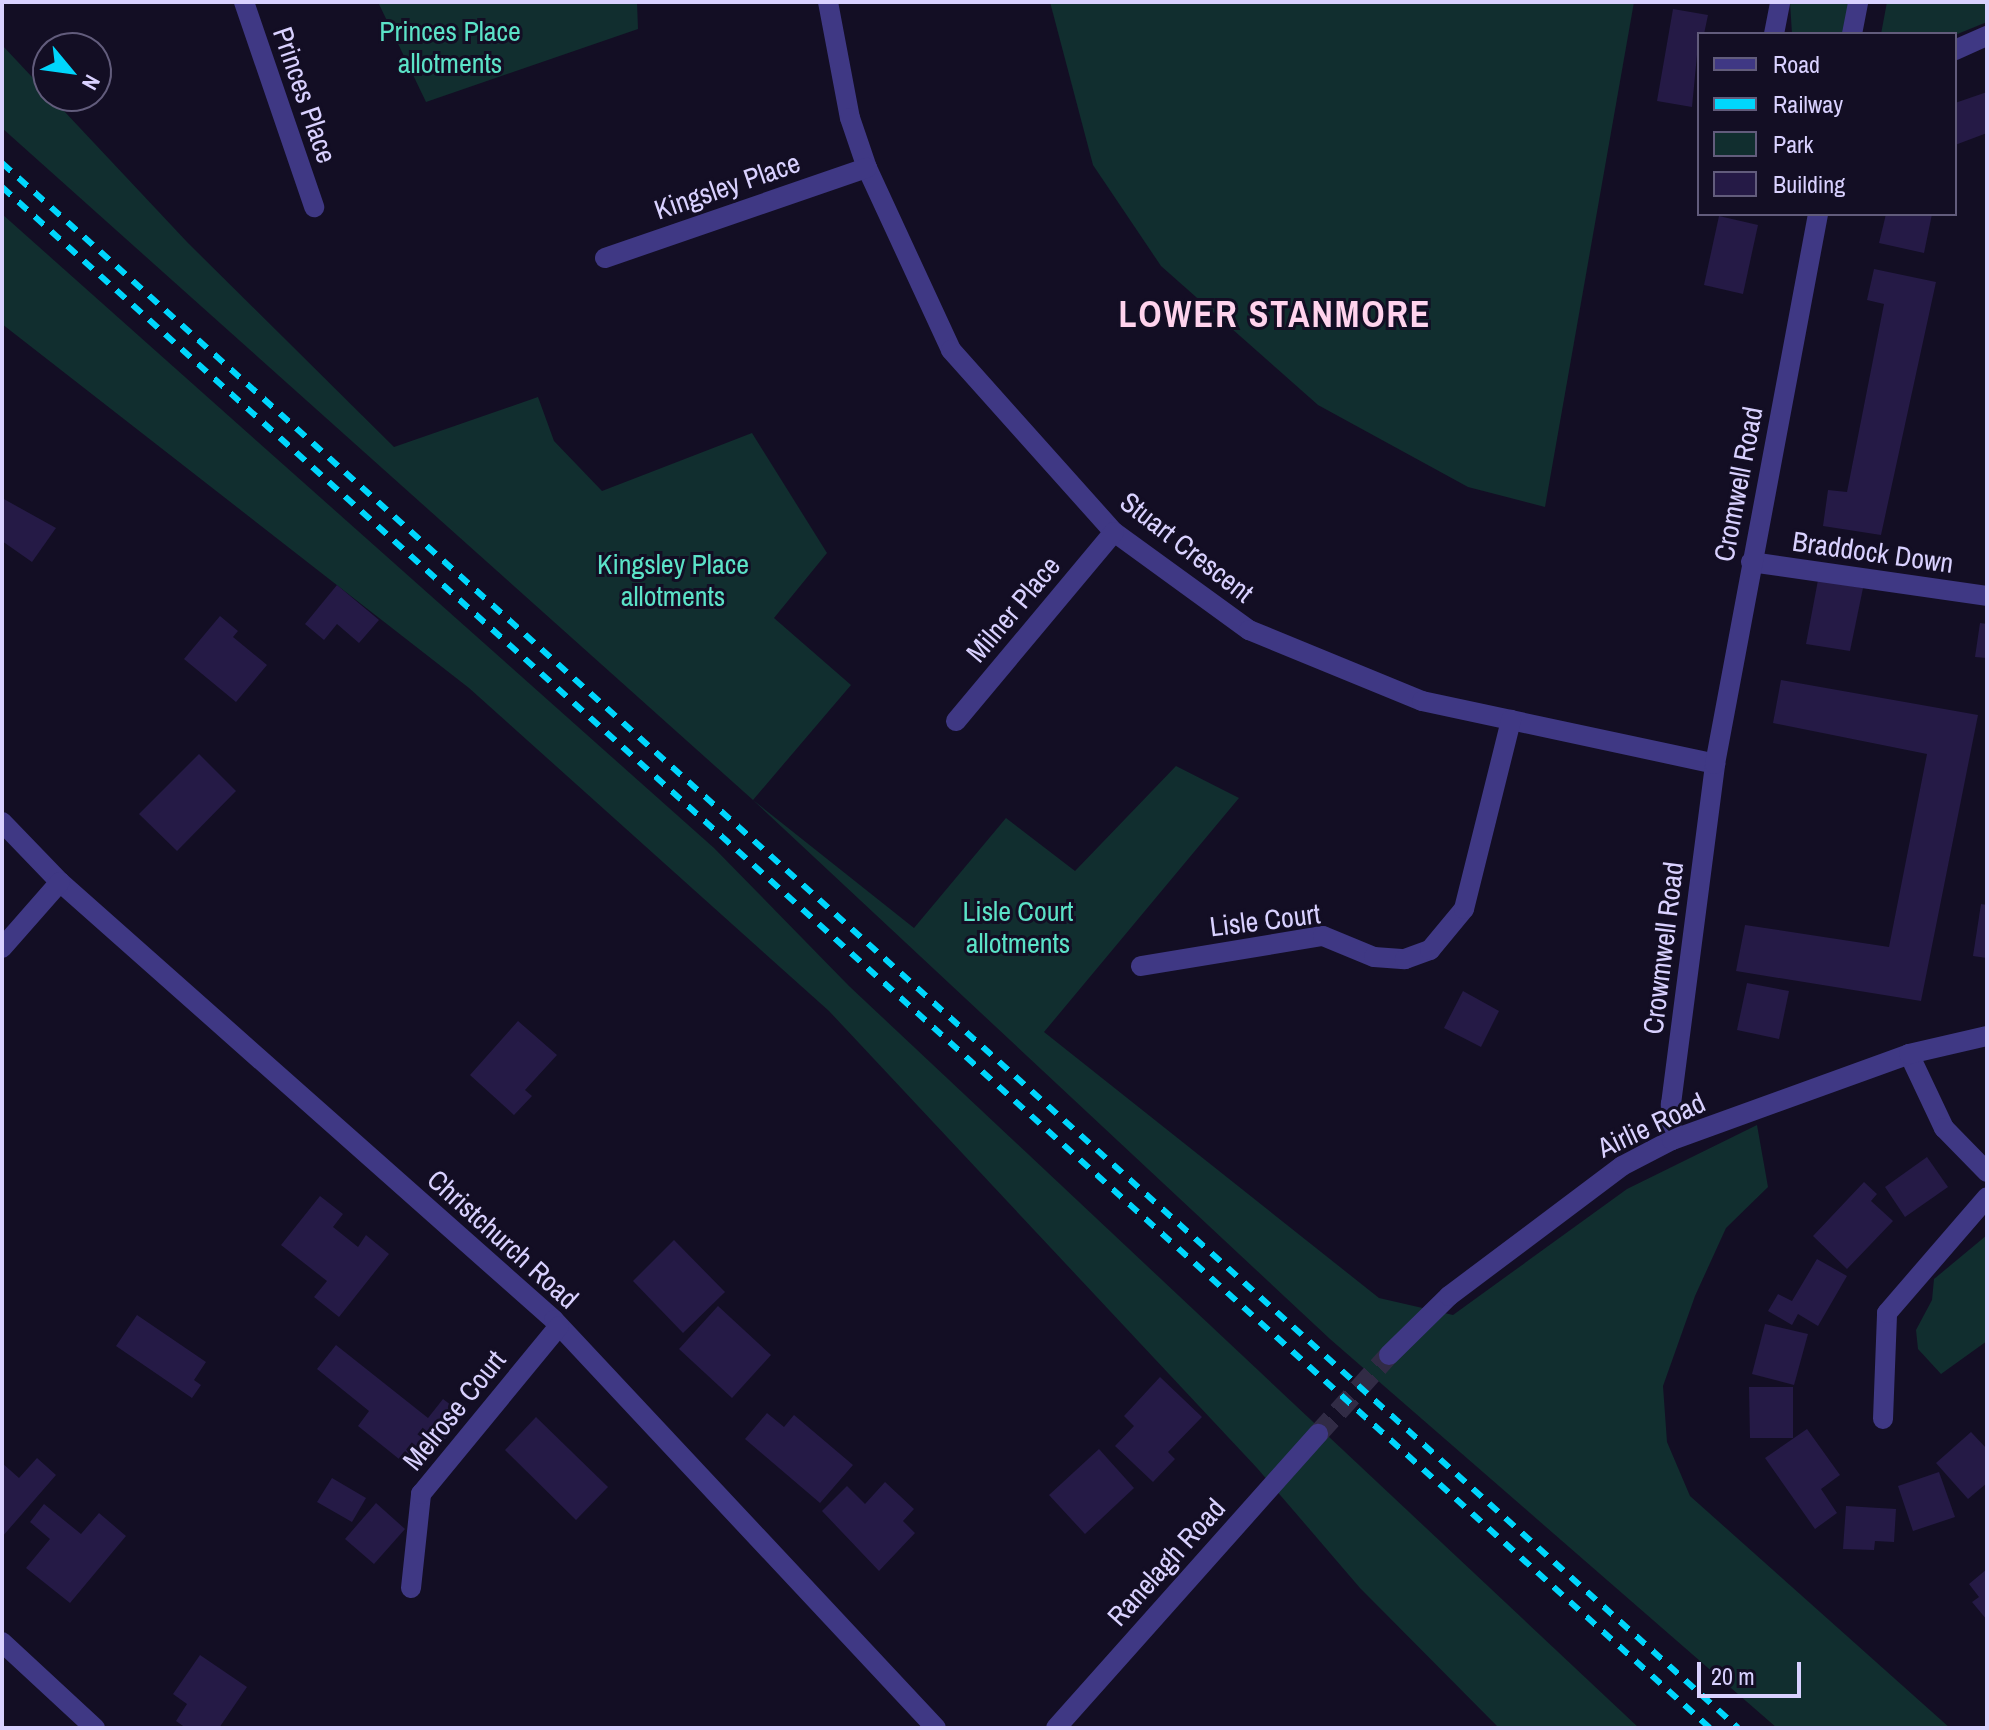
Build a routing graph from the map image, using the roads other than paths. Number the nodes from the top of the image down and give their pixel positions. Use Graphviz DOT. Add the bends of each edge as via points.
graph roads {
  1 [pos="244,2"];
  2 [pos="828,2"];
  3 [pos="1780,2"];
  4 [pos="1858,2"];
  5 [pos="1774,32"];
  6 [pos="1852,32"];
  7 [pos="1987,36"];
  8 [pos="1957,49"];
  9 [pos="867,168"];
  10 [pos="314,207"];
  11 [pos="1818,216"];
  12 [pos="605,258"];
  13 [pos="1114,532"];
  14 [pos="1751,562"];
  15 [pos="1987,596"];
  16 [pos="1511,720"];
  17 [pos="956,721"];
  18 [pos="1715,764"];
  19 [pos="2,822"];
  20 [pos="60,882"];
  21 [pos="2,948"];
  22 [pos="1141,966"];
  23 [pos="1987,1036"];
  24 [pos="1909,1054"];
  25 [pos="1672,1140"];
  26 [pos="1987,1172"];
  27 [pos="1987,1197"];
  28 [pos="559,1326"];
  29 [pos="1389,1355"];
  30 [pos="1883,1419"];
  31 [pos="1318,1434"];
  32 [pos="411,1588"];
  33 [pos="2,1642"];
  34 [pos="95,1728"];
  35 [pos="936,1728"];
  36 [pos="1056,1728"];
  1 -- 10 [label="street, Princes Place"];
  2 -- 9 [label="street, Stuart Crescent" via="850,118"];
  3 -- 5 [label="street"];
  4 -- 6 [label="street"];
  7 -- 8 [label="street"];
  9 -- 12 [label="street, Kingsley Place"];
  9 -- 13 [label="street, Stuart Crescent" via="951,350"];
  11 -- 14 [label="street, Cromwell Road"];
  13 -- 16 [label="street, Stuart Crescent" via="1249,630 1422,701"];
  13 -- 17 [label="street, Milner Place"];
  14 -- 15 [label="street, Braddock Down"];
  14 -- 18 [label="street, Cromwell Road"];
  16 -- 18 [label="street, Stuart Crescent"];
  16 -- 22 [label="street, Lisle Court" via="1464,909 1430,950 1405,959 1374,957 1323,936"];
  18 -- 25 [label="street, Crowmwell Road" via="1671,1104"];
  19 -- 20 [label="street, Christchurch Road"];
  20 -- 21 [label="street"];
  20 -- 28 [label="street, Christchurch Road"];
  23 -- 24 [label="street, Airlie Road"];
  24 -- 25 [label="street, Airlie Road"];
  24 -- 26 [label="street" via="1944,1128"];
  25 -- 29 [label="street, Airlie Road" via="1563,1205 1449,1296"];
  27 -- 30 [label="street" via="1887,1313"];
  28 -- 32 [label="street, Melrose Court" via="421,1494"];
  28 -- 35 [label="street, Christchurch Road"];
  31 -- 36 [label="street, Ranelagh Road"];
  33 -- 34 [label="street"];
}
